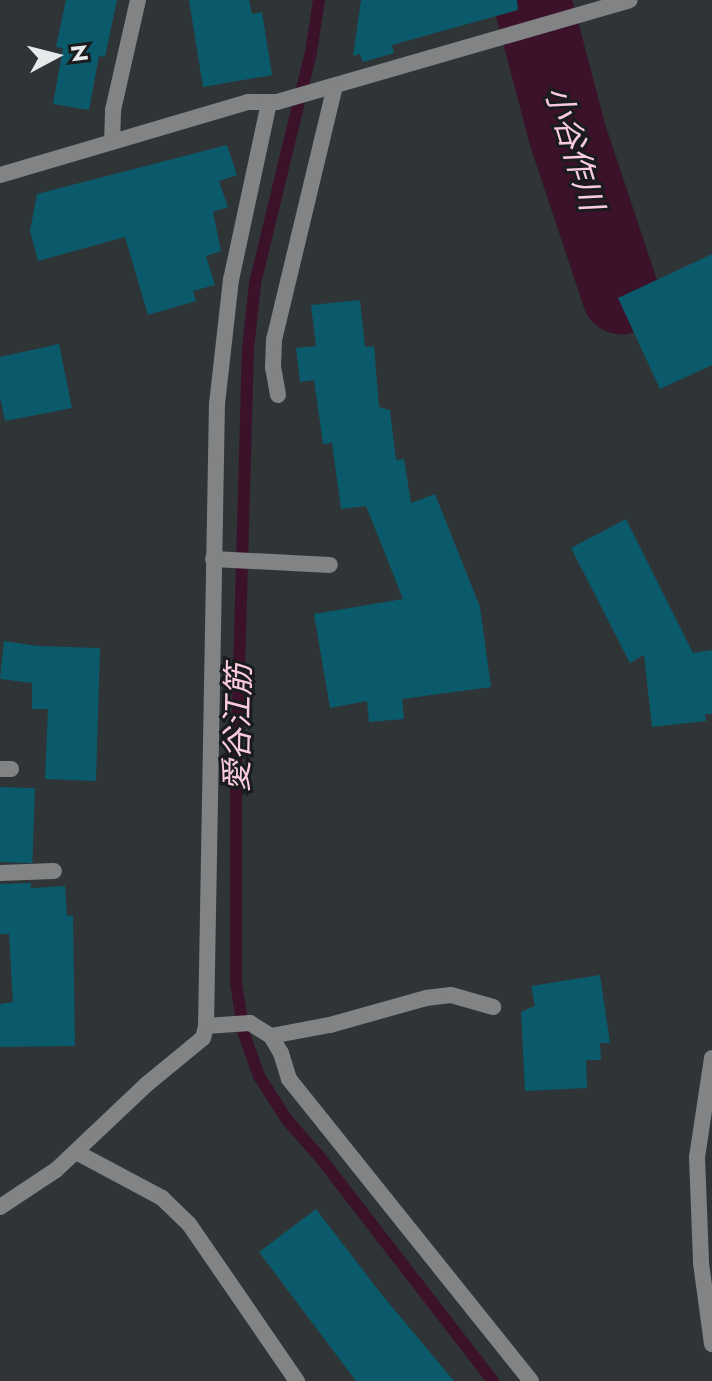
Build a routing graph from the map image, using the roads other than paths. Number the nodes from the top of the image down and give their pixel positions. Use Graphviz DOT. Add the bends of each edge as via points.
graph roads {
  1 [pos="138,0"];
  2 [pos="630,0"];
  3 [pos="335,86"];
  4 [pos="273,102"];
  5 [pos="112,142"];
  6 [pos="0,175"];
  7 [pos="278,395"];
  8 [pos="213,559"];
  9 [pos="330,565"];
  10 [pos="54,871"];
  11 [pos="0,873"];
  12 [pos="493,1007"];
  13 [pos="206,1026"];
  14 [pos="271,1036"];
  15 [pos="712,1058"];
  16 [pos="76,1152"];
  17 [pos="0,1207"];
  18 [pos="712,1344"];
  19 [pos="297,1381"];
  20 [pos="531,1381"];
  1 -- 5 [label="street" via="113,110"];
  2 -- 3 [label="street"];
  3 -- 4 [label="street"];
  3 -- 7 [label="street" via="274,340"];
  4 -- 5 [label="street" via="248,102"];
  4 -- 8 [label="street" via="225,325"];
  5 -- 6 [label="street"];
  8 -- 9 [label="street"];
  8 -- 13 [label="street"];
  10 -- 11 [label="street"];
  12 -- 14 [label="street" via="438,996"];
  13 -- 14 [label="street" via="250,1023"];
  13 -- 16 [label="street" via="203,1038"];
  14 -- 20 [label="street" via="289,1079"];
  15 -- 18 [label="street" via="697,1157 701,1263"];
  16 -- 17 [label="street"];
  16 -- 19 [label="street" via="162,1198 189,1224"];
}
